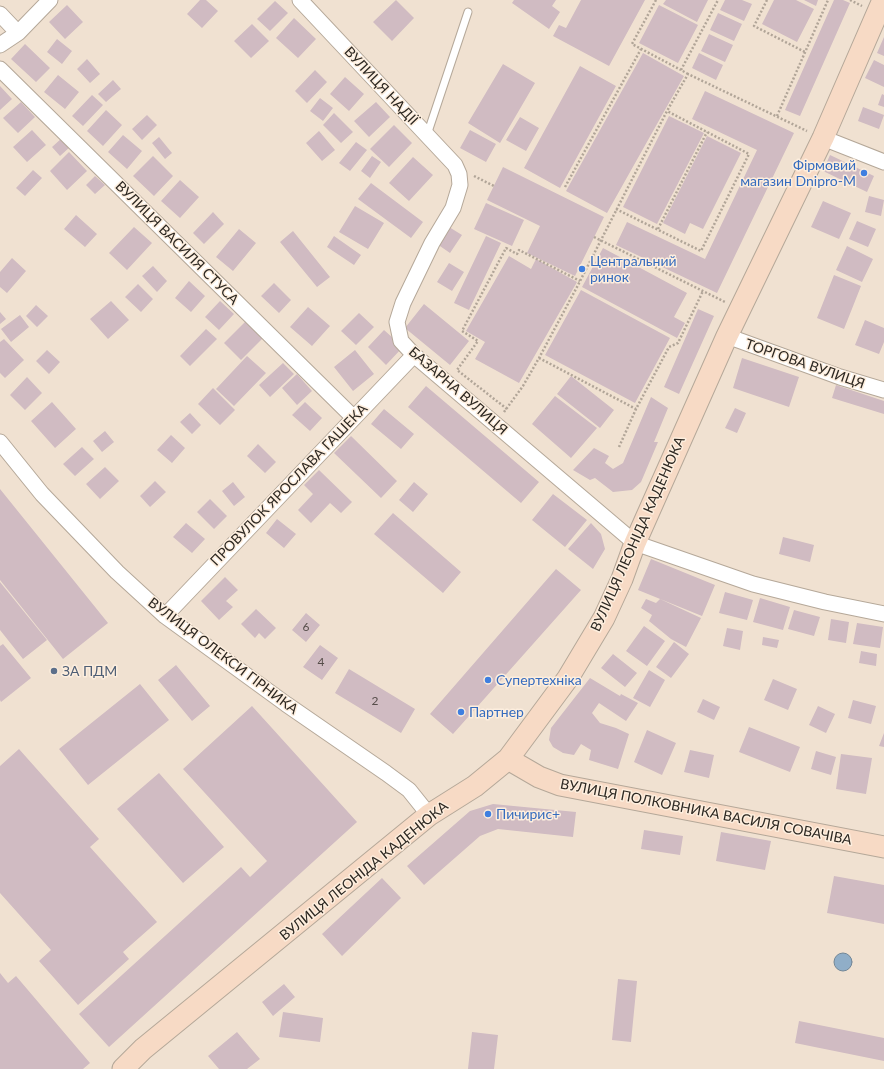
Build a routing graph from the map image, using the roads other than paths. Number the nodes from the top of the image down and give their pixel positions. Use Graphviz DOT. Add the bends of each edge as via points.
graph roads {
  1 [pos="50,0"];
  2 [pos="300,0"];
  3 [pos="883,0"];
  4 [pos="468,12"];
  5 [pos="0,14"];
  6 [pos="18,33"];
  7 [pos="0,45"];
  8 [pos="0,69"];
  9 [pos="427,135"];
  10 [pos="824,138"];
  11 [pos="884,162"];
  12 [pos="459,174"];
  13 [pos="726,336"];
  14 [pos="414,355"];
  15 [pos="884,390"];
  16 [pos="354,418"];
  17 [pos="0,442"];
  18 [pos="635,543"];
  19 [pos="884,614"];
  20 [pos="165,616"];
  21 [pos="508,759"];
  22 [pos="429,815"];
  23 [pos="884,847"];
  24 [pos="123,1069"];
  1 -- 6 [label="street"];
  2 -- 9 [label="street, ВУЛИЦЯ НАДІЇ"];
  3 -- 10 [label="street, ВУЛИЦЯ ЛЕОНІДА КАДЕНЮКА"];
  4 -- 9 [label="lane"];
  5 -- 6 [label="street"];
  6 -- 7 [label="street"];
  8 -- 16 [label="street, ВУЛИЦЯ ВАСИЛЯ СТУСА"];
  9 -- 12 [label="street, ВУЛИЦЯ НАДІЇ" via="455,165"];
  10 -- 11 [label="street"];
  10 -- 13 [label="street, ВУЛИЦЯ ЛЕОНІДА КАДЕНЮКА"];
  12 -- 14 [label="street, БАЗАРНА ВУЛИЦЯ" via="460,185 453,208 432,243 403,303 397,322 401,341"];
  13 -- 15 [label="street, ТОРГОВА ВУЛИЦЯ"];
  13 -- 18 [label="street, ВУЛИЦЯ ЛЕОНІДА КАДЕНЮКА"];
  14 -- 16 [label="street, ПРОВУЛОК ЯРОСЛАВА ГАШЕКА"];
  14 -- 18 [label="street, БАЗАРНА ВУЛИЦЯ"];
  16 -- 20 [label="street, ПРОВУЛОК ЯРОСЛАВА ГАШЕКА"];
  17 -- 20 [label="street, ВУЛИЦЯ ОЛЕКСИ ГІРНИКА" via="42,494 117,572"];
  18 -- 19 [label="street" via="753,584"];
  18 -- 21 [label="street, ВУЛИЦЯ ЛЕОНІДА КАДЕНЮКА" via="604,618 568,678"];
  20 -- 22 [label="street, ВУЛИЦЯ ОЛЕКСИ ГІРНИКА" via="409,790"];
  21 -- 22 [label="street, ВУЛИЦЯ ЛЕОНІДА КАДЕНЮКА" via="475,786"];
  21 -- 23 [label="street, ВУЛИЦЯ ПОЛКОВНИКА ВАСИЛЯ СОВАЧІВА" via="539,777 560,785"];
  22 -- 24 [label="street, ВУЛИЦЯ ЛЕОНІДА КАДЕНЮКА"];
}
